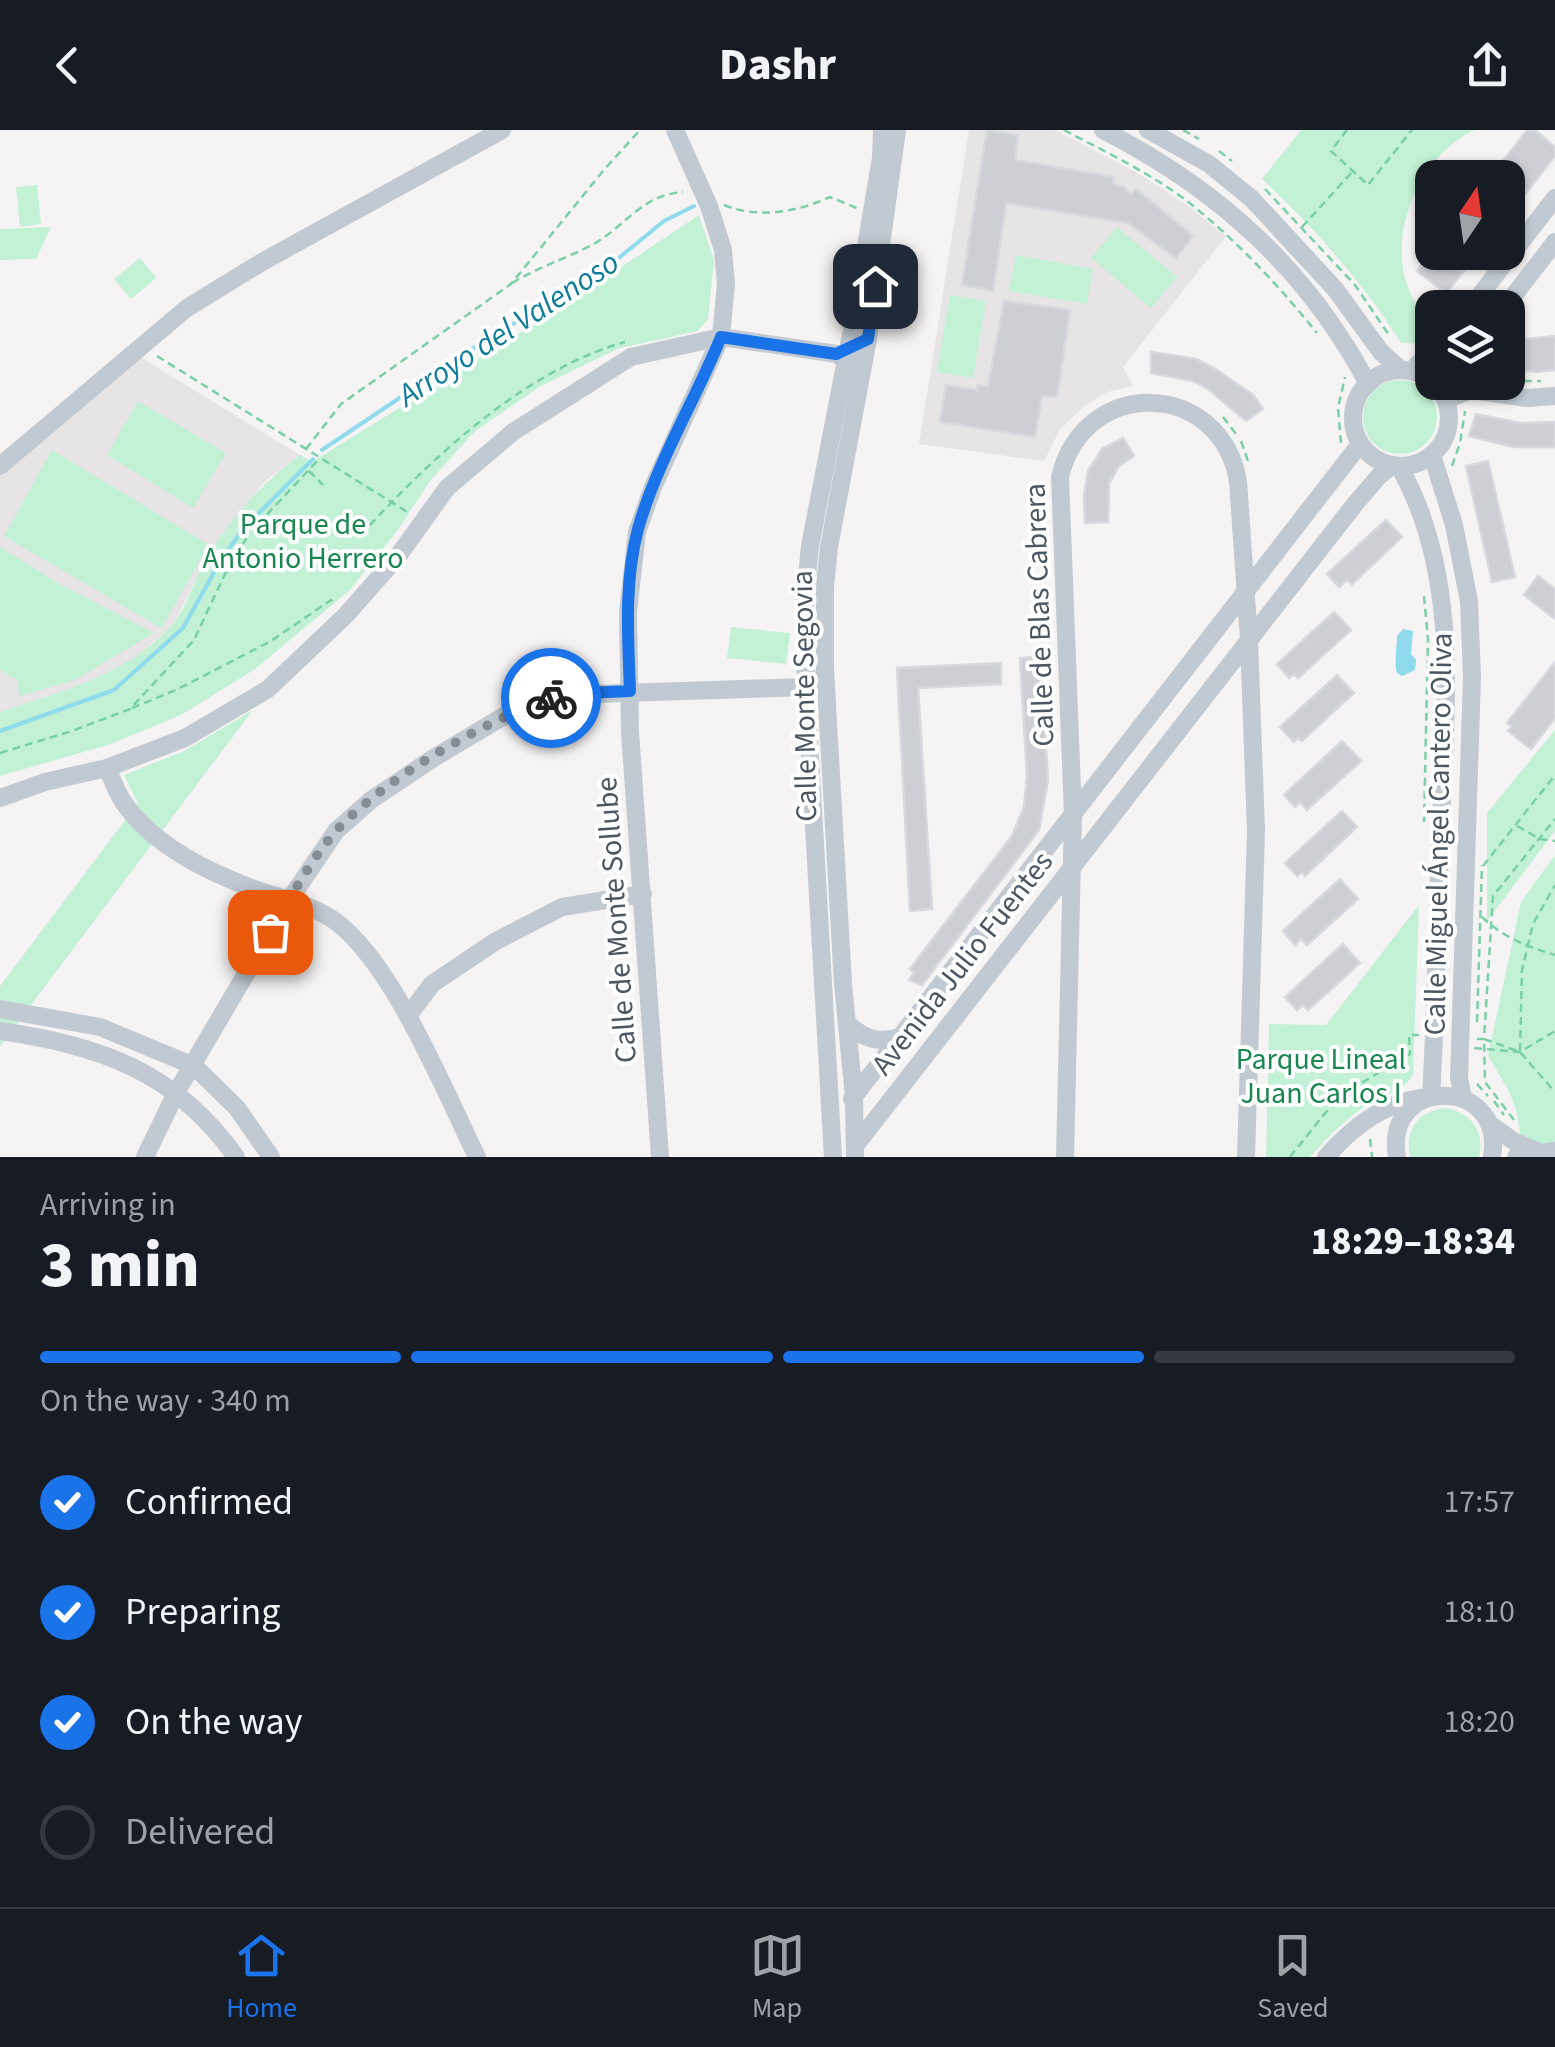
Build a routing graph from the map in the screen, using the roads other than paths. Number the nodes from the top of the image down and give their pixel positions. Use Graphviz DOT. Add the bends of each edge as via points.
graph roads {
  1 [pos="502,130"];
  2 [pos="675,130"];
  3 [pos="882,130"];
  4 [pos="898,130"];
  5 [pos="1103,130"];
  6 [pos="1148,130"];
  7 [pos="1555,198"];
  8 [pos="1555,242"];
  9 [pos="1484,290"];
  10 [pos="1518,290"];
  11 [pos="721,337"];
  12 [pos="868,339"];
  13 [pos="844,355"];
  14 [pos="1415,364"];
  15 [pos="1406,371"];
  16 [pos="1415,375"];
  17 [pos="861,376"];
  18 [pos="1368,384"];
  19 [pos="1552,388"];
  20 [pos="1525,398"];
  21 [pos="1443,400"];
  22 [pos="1351,444"];
  23 [pos="1432,455"];
  24 [pos="0,466"];
  25 [pos="1396,466"];
  26 [pos="1242,546"];
  27 [pos="1277,555"];
  28 [pos="1245,595"];
  29 [pos="1214,635"];
  30 [pos="1250,640"];
  31 [pos="1236,658"];
  32 [pos="825,669"];
  33 [pos="806,687"];
  34 [pos="630,691"];
  35 [pos="828,706"];
  36 [pos="107,768"];
  37 [pos="1089,796"];
  38 [pos="0,798"];
  39 [pos="1112,814"];
  40 [pos="1073,816"];
  41 [pos="1072,868"];
  42 [pos="643,894"];
  43 [pos="290,899"];
  44 [pos="1037,912"];
  45 [pos="1072,936"];
  46 [pos="0,1009"];
  47 [pos="408,1016"];
  48 [pos="848,1024"];
  49 [pos="0,1032"];
  50 [pos="900,1037"];
  51 [pos="194,1066"];
  52 [pos="177,1091"];
  53 [pos="1431,1096"];
  54 [pos="854,1097"];
  55 [pos="1463,1098"];
  56 [pos="1490,1126"];
  57 [pos="832,1131"];
  58 [pos="855,1151"];
  59 [pos="1546,1151"];
  60 [pos="145,1157"];
  61 [pos="236,1157"];
  62 [pos="271,1157"];
  63 [pos="477,1157"];
  64 [pos="660,1157"];
  65 [pos="834,1157"];
  66 [pos="1066,1157"];
  67 [pos="1246,1157"];
  68 [pos="1326,1157"];
  69 [pos="1397,1157"];
  70 [pos="1492,1157"];
  71 [pos="1516,1157"];
  1 -- 24 [label="street" via="187,308"];
  2 -- 11 [label="street, Calle de Monte Sollube" via="723,250"];
  3 -- 13 [label="street, Calle Monte Segovia"];
  4 -- 12 [label="street, Calle Monte Segovia"];
  5 -- 18 [label="street" via="1143,150 1276,253 1320,303"];
  6 -- 15 [label="street" via="1209,164 1252,199 1335,290 1380,352"];
  7 -- 9 [label="street"];
  8 -- 10 [label="street"];
  11 -- 13 [label="street"];
  11 -- 34 [label="street, Calle de Monte Sollube" via="637,532 628,612"];
  11 -- 36 [label="street" via="630,356 560,399 448,488 346,615 268,689 185,738"];
  12 -- 13 [label="street"];
  12 -- 17 [label="street, Calle Monte Segovia"];
  13 -- 17 [label="street"];
  13 -- 33 [label="street, Calle Monte Segovia" via="810,546"];
  14 -- 15 [label="street"];
  15 -- 16 [label="street"];
  15 -- 18 [label="street"];
  17 -- 32 [label="street, Calle Monte Segovia" via="828,547"];
  18 -- 22 [label="street" via="1354,406"];
  19 -- 20 [label="street"];
  21 -- 23 [label="street" via="1448,430"];
  22 -- 25 [label="street"];
  22 -- 27 [label="street, Avenida Julio Fuentes"];
  23 -- 25 [label="street"];
  23 -- 55 [label="street, Calle Miguel Ángel Cantero Oliva" via="1469,601"];
  25 -- 30 [label="street, Avenida Julio Fuentes" via="1378,476"];
  25 -- 53 [label="street, Calle Miguel Ángel Cantero Oliva" via="1418,498 1428,532 1447,678"];
  26 -- 27 [label="street" via="1264,557"];
  26 -- 28 [label="street, Calle de Blas Cabrera"];
  26 -- 40 [label="street, Calle de Blas Cabrera" via="1236,469 1218,435 1199,418 1164,403 1125,405 1091,422 1074,442 1058,490"];
  27 -- 28 [label="street, Avenida Julio Fuentes"];
  28 -- 29 [label="street, Avenida Julio Fuentes"];
  28 -- 30 [label="street, Calle de Blas Cabrera"];
  29 -- 31 [label="street" via="1236,645"];
  29 -- 37 [label="street, Avenida Julio Fuentes"];
  30 -- 31 [label="street, Avenida Julio Fuentes"];
  30 -- 67 [label="street, Calle de Blas Cabrera" via="1256,831"];
  31 -- 39 [label="street, Avenida Julio Fuentes"];
  32 -- 33 [label="street"];
  32 -- 35 [label="street, Calle Monte Segovia"];
  33 -- 34 [label="street"];
  33 -- 35 [label="street"];
  33 -- 57 [label="street, Calle Monte Segovia"];
  34 -- 42 [label="street, Calle de Monte Sollube"];
  34 -- 43 [label="street" via="562,694 510,713 432,759 336,831"];
  35 -- 48 [label="street, Calle Monte Segovia"];
  36 -- 38 [label="street"];
  36 -- 43 [label="street" via="124,803 158,838 217,874"];
  37 -- 39 [label="street" via="1093,815"];
  37 -- 40 [label="street, Avenida Julio Fuentes"];
  39 -- 41 [label="street, Avenida Julio Fuentes"];
  40 -- 41 [label="street, Calle de Blas Cabrera"];
  40 -- 50 [label="street, Avenida Julio Fuentes"];
  41 -- 44 [label="street, Avenida Julio Fuentes"];
  41 -- 45 [label="street, Calle de Blas Cabrera"];
  42 -- 47 [label="street" via="562,907 496,941 432,984"];
  42 -- 64 [label="street, Calle de Monte Sollube"];
  43 -- 47 [label="street" via="336,922 372,960"];
  43 -- 51 [label="street"];
  44 -- 45 [label="street" via="1061,915"];
  44 -- 58 [label="street, Avenida Julio Fuentes"];
  45 -- 66 [label="street, Calle de Blas Cabrera"];
  46 -- 51 [label="street" via="100,1027"];
  47 -- 63 [label="street"];
  48 -- 50 [label="street" via="870,1040"];
  48 -- 54 [label="street, Calle Monte Segovia"];
  49 -- 52 [label="street" via="96,1052"];
  50 -- 54 [label="street, Avenida Julio Fuentes"];
  51 -- 52 [label="street"];
  51 -- 62 [label="street" via="237,1108"];
  52 -- 60 [label="street"];
  52 -- 61 [label="street"];
  53 -- 55 [label="street"];
  53 -- 68 [label="street" via="1364,1120"];
  53 -- 69 [label="street" via="1402,1119"];
  54 -- 57 [label="street, Avenida Julio Fuentes"];
  54 -- 58 [label="street, Calle Monte Segovia"];
  55 -- 56 [label="street"];
  56 -- 59 [label="street"];
  56 -- 70 [label="street"];
  57 -- 58 [label="street"];
  57 -- 65 [label="street, Calle Monte Segovia"];
  59 -- 71 [label="street"];
}
